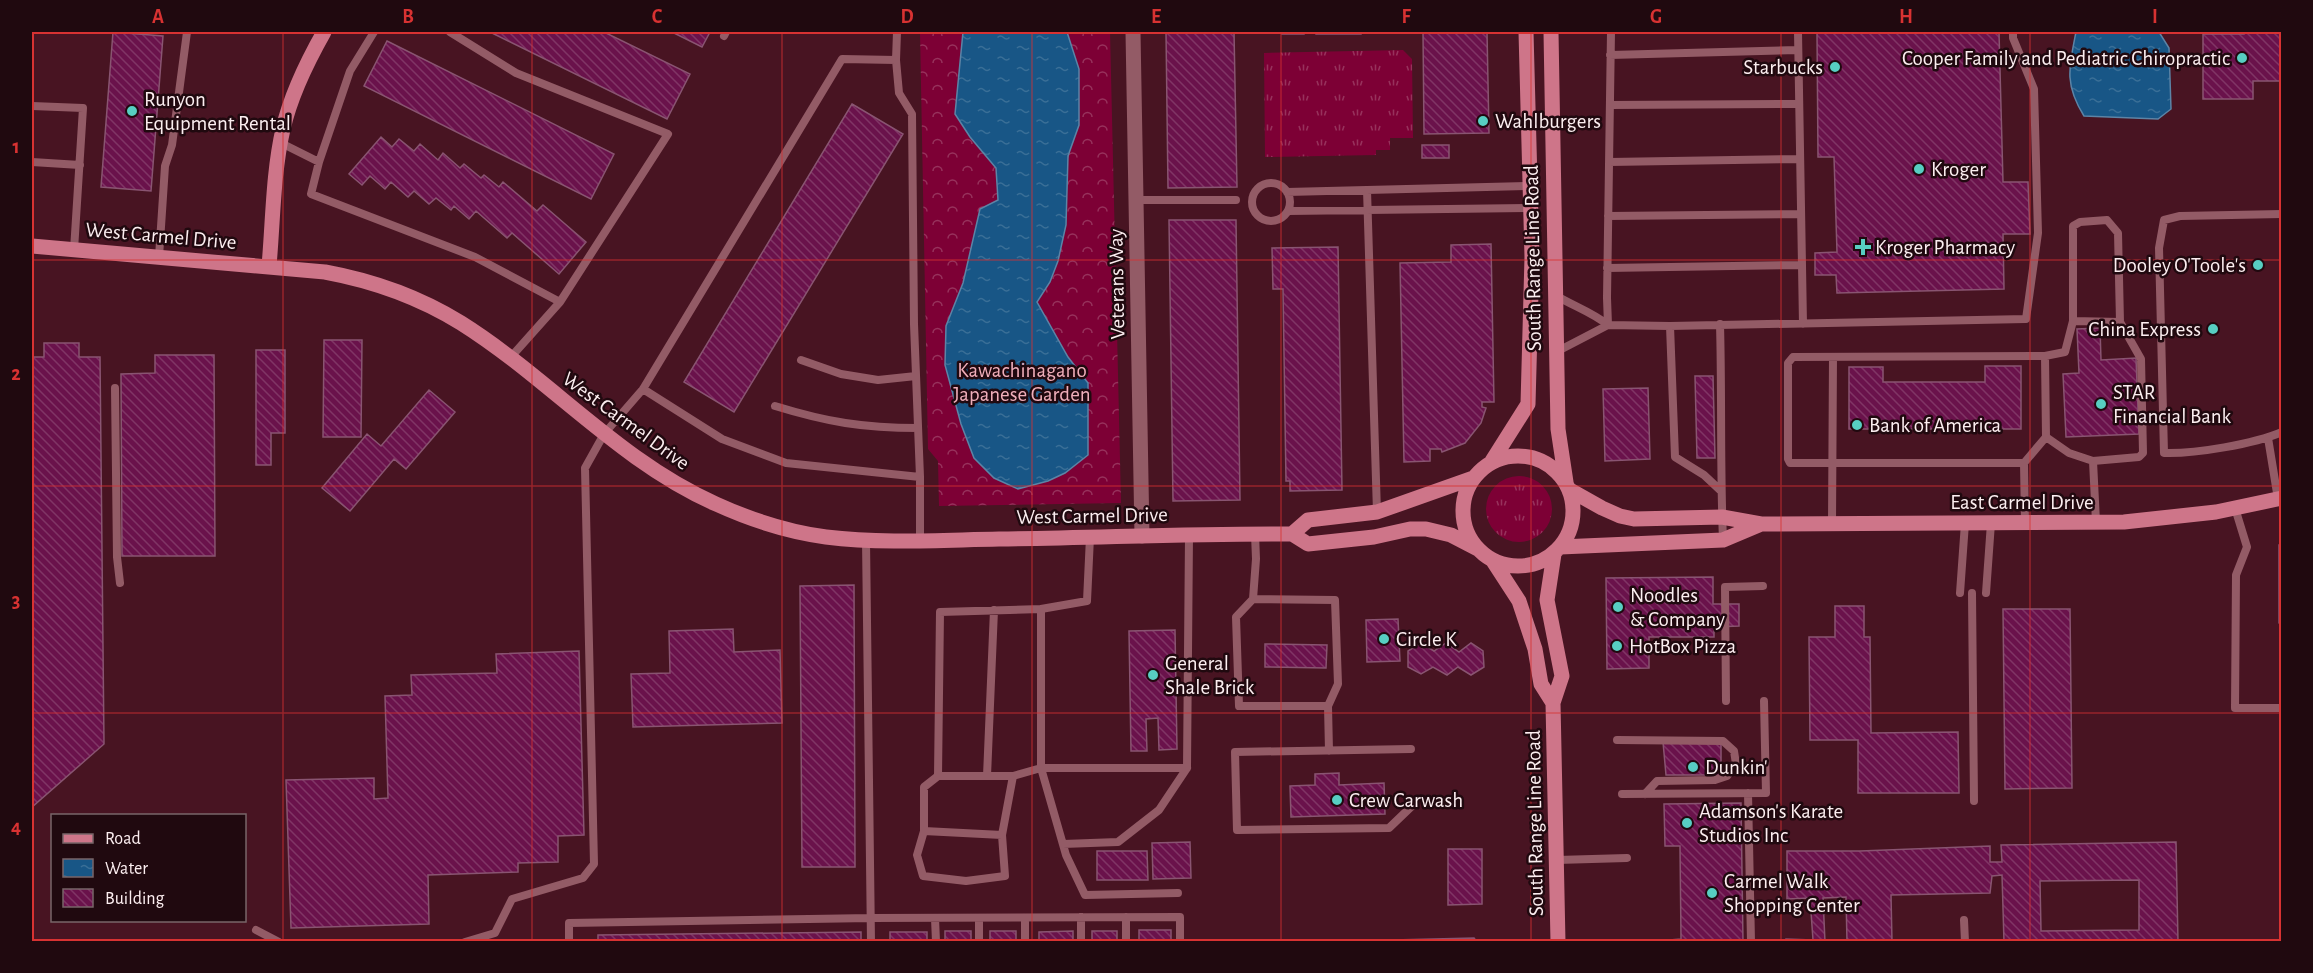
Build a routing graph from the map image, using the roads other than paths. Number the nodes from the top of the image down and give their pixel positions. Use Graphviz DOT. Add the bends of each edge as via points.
graph roads {
  1 [pos="187,32"];
  2 [pos="324,32"];
  3 [pos="374,32"];
  4 [pos="450,32"];
  5 [pos="897,32"];
  6 [pos="1133,32"];
  7 [pos="1526,32"];
  8 [pos="1551,32"];
  9 [pos="1611,32"];
  10 [pos="1798,32"];
  11 [pos="2013,32"];
  12 [pos="1798,50"];
  13 [pos="1611,55"];
  14 [pos="896,60"];
  15 [pos="1799,104"];
  16 [pos="1610,105"];
  17 [pos="32,106"];
  18 [pos="281,143"];
  19 [pos="1800,159"];
  20 [pos="32,162"];
  21 [pos="319,162"];
  22 [pos="1609,162"];
  23 [pos="80,165"];
  24 [pos="1530,186"];
  25 [pos="1367,190"];
  26 [pos="1287,192"];
  27 [pos="1136,200"];
  28 [pos="1236,200"];
  29 [pos="1531,208"];
  30 [pos="1368,210"];
  31 [pos="1288,211"];
  32 [pos="1801,214"];
  33 [pos="2282,214"];
  34 [pos="1608,216"];
  35 [pos="32,246"];
  36 [pos="74,250"];
  37 [pos="159,257"];
  38 [pos="1802,265"];
  39 [pos="269,266"];
  40 [pos="1607,268"];
  41 [pos="1554,294"];
  42 [pos="560,302"];
  43 [pos="2073,321"];
  44 [pos="2120,322"];
  45 [pos="1720,324"];
  46 [pos="1803,324"];
  47 [pos="1608,325"];
  48 [pos="1670,326"];
  49 [pos="1556,352"];
  50 [pos="2044,356"];
  51 [pos="1833,357"];
  52 [pos="510,358"];
  53 [pos="801,360"];
  54 [pos="916,376"];
  55 [pos="115,388"];
  56 [pos="643,389"];
  57 [pos="775,406"];
  58 [pos="918,428"];
  59 [pos="2282,432"];
  60 [pos="604,434"];
  61 [pos="2046,437"];
  62 [pos="2268,438"];
  63 [pos="1492,461"];
  64 [pos="2092,461"];
  65 [pos="1833,463"];
  66 [pos="2024,463"];
  67 [pos="920,477"];
  68 [pos="1473,478"];
  69 [pos="1568,486"];
  70 [pos="1720,490"];
  71 [pos="2280,498"];
  72 [pos="2235,508"];
  73 [pos="1377,512"];
  74 [pos="1722,517"];
  75 [pos="1832,523"];
  76 [pos="1965,523"];
  77 [pos="1991,523"];
  78 [pos="2025,523"];
  79 [pos="2096,523"];
  80 [pos="1761,524"];
  81 [pos="1255,534"];
  82 [pos="1292,534"];
  83 [pos="1142,536"];
  84 [pos="1189,536"];
  85 [pos="1090,537"];
  86 [pos="866,540"];
  87 [pos="920,540"];
  88 [pos="1723,540"];
  89 [pos="1478,549"];
  90 [pos="1557,550"];
  91 [pos="1493,561"];
  92 [pos="120,583"];
  93 [pos="1763,586"];
  94 [pos="1960,593"];
  95 [pos="1972,593"];
  96 [pos="1986,593"];
  97 [pos="1253,599"];
  98 [pos="1041,609"];
  99 [pos="994,610"];
  100 [pos="1726,701"];
  101 [pos="1764,701"];
  102 [pos="1554,703"];
  103 [pos="1328,706"];
  104 [pos="2282,708"];
  105 [pos="1617,740"];
  106 [pos="1411,749"];
  107 [pos="1329,751"];
  108 [pos="1041,768"];
  109 [pos="1187,768"];
  110 [pos="938,776"];
  111 [pos="987,776"];
  112 [pos="1013,776"];
  113 [pos="1748,793"];
  114 [pos="1622,794"];
  115 [pos="1645,794"];
  116 [pos="1974,801"];
  117 [pos="1413,805"];
  118 [pos="924,831"];
  119 [pos="1002,835"];
  120 [pos="1063,844"];
  121 [pos="1627,858"];
  122 [pos="1557,860"];
  123 [pos="1178,893"];
  124 [pos="1081,917"];
  125 [pos="1126,917"];
  126 [pos="871,918"];
  127 [pos="935,918"];
  128 [pos="979,918"];
  129 [pos="1025,918"];
  130 [pos="1964,920"];
  131 [pos="256,930"];
  132 [pos="279,942"];
  133 [pos="465,942"];
  134 [pos="569,942"];
  135 [pos="871,942"];
  136 [pos="936,942"];
  137 [pos="979,942"];
  138 [pos="1025,942"];
  139 [pos="1081,942"];
  140 [pos="1126,942"];
  141 [pos="1180,942"];
  142 [pos="1558,942"];
  143 [pos="1751,942"];
  144 [pos="1965,942"];
  1 -- 37 [label="lane" via="172,146 165,166"];
  2 -- 18 [label="street" via="292,98"];
  3 -- 21 [label="lane" via="350,71"];
  4 -- 42 [label="lane" via="516,73 668,134"];
  5 -- 14 [label="lane"];
  6 -- 27 [label="street, Veterans Way"];
  7 -- 24 [label="street, South Range Line Road"];
  8 -- 41 [label="street, South Range Line Road"];
  9 -- 13 [label="lane"];
  10 -- 12 [label="lane"];
  11 -- 46 [label="lane" via="2034,89 2038,233 2026,319"];
  12 -- 13 [label="lane"];
  12 -- 15 [label="lane"];
  13 -- 16 [label="lane"];
  14 -- 54 [label="lane" via="899,93 912,114"];
  14 -- 56 [label="lane" via="842,59"];
  15 -- 16 [label="lane"];
  15 -- 19 [label="lane"];
  16 -- 22 [label="lane"];
  17 -- 23 [label="lane" via="83,108"];
  18 -- 21 [label="lane"];
  18 -- 39 [label="street"];
  19 -- 22 [label="lane"];
  19 -- 32 [label="lane"];
  20 -- 23 [label="lane"];
  21 -- 42 [label="lane" via="311,194 475,257"];
  22 -- 34 [label="lane"];
  23 -- 36 [label="lane"];
  24 -- 25 [label="lane"];
  24 -- 29 [label="street, South Range Line Road"];
  25 -- 26 [label="lane"];
  25 -- 30 [label="lane"];
  26 -- 31 [label="lane"];
  26 -- 31 [label="lane" via="1275,183 1263,185 1254,193 1251,205 1257,216 1269,221 1281,219"];
  27 -- 28 [label="lane"];
  27 -- 83 [label="street, Veterans Way"];
  29 -- 30 [label="lane"];
  29 -- 63 [label="street, South Range Line Road" via="1528,404"];
  30 -- 31 [label="lane"];
  30 -- 73 [label="lane"];
  32 -- 34 [label="lane"];
  32 -- 38 [label="lane"];
  33 -- 62 [label="lane" via="2180,216 2164,220 2159,248 2164,453 2185,454"];
  34 -- 40 [label="lane"];
  35 -- 36 [label="street, West Carmel Drive"];
  36 -- 37 [label="street, West Carmel Drive"];
  37 -- 39 [label="street, West Carmel Drive"];
  38 -- 40 [label="lane"];
  38 -- 46 [label="lane"];
  39 -- 52 [label="street, West Carmel Drive" via="351,277 400,292 460,322"];
  40 -- 47 [label="lane"];
  41 -- 47 [label="lane"];
  41 -- 49 [label="street, South Range Line Road"];
  42 -- 52 [label="lane"];
  43 -- 44 [label="lane"];
  43 -- 44 [label="lane" via="2073,226 2107,220 2118,233"];
  43 -- 50 [label="lane" via="2065,352"];
  44 -- 64 [label="lane" via="2141,359 2143,453 2139,457"];
  45 -- 46 [label="lane"];
  45 -- 48 [label="lane"];
  45 -- 70 [label="lane"];
  47 -- 48 [label="lane"];
  47 -- 49 [label="lane"];
  48 -- 70 [label="lane" via="1675,457"];
  49 -- 69 [label="street, South Range Line Road" via="1558,429"];
  50 -- 51 [label="lane"];
  50 -- 61 [label="lane"];
  51 -- 65 [label="lane"];
  51 -- 65 [label="lane" via="1789,360 1788,459 1790,463"];
  52 -- 60 [label="street, West Carmel Drive"];
  53 -- 54 [label="lane" via="841,374 878,380"];
  54 -- 58 [label="lane"];
  55 -- 92 [label="lane"];
  56 -- 60 [label="lane"];
  56 -- 67 [label="lane" via="722,439 786,463"];
  57 -- 58 [label="lane" via="850,426"];
  58 -- 67 [label="lane"];
  59 -- 62 [label="lane"];
  60 -- 86 [label="street, West Carmel Drive" via="680,487 718,505 785,528"];
  60 -- 133 [label="lane" via="585,468 594,864 583,878 512,899 495,933"];
  61 -- 64 [label="lane" via="2069,453"];
  61 -- 66 [label="lane"];
  62 -- 71 [label="lane"];
  63 -- 68 [label="street"];
  63 -- 69 [label="street" via="1525,455 1541,460 1555,469"];
  64 -- 79 [label="lane"];
  65 -- 66 [label="lane"];
  65 -- 75 [label="lane"];
  66 -- 78 [label="lane"];
  67 -- 87 [label="lane"];
  68 -- 73 [label="street"];
  68 -- 89 [label="street" via="1464,495 1462,515 1467,533"];
  69 -- 74 [label="street, East Carmel Drive" via="1602,508 1634,519"];
  69 -- 90 [label="street" via="1574,505 1573,520 1569,535"];
  70 -- 74 [label="lane"];
  71 -- 72 [label="street, East Carmel Drive"];
  72 -- 79 [label="street, East Carmel Drive"];
  72 -- 104 [label="lane" via="2247,547 2236,575 2235,708"];
  73 -- 82 [label="street" via="1308,520"];
  74 -- 80 [label="street, East Carmel Drive"];
  74 -- 88 [label="lane"];
  75 -- 76 [label="street, East Carmel Drive"];
  75 -- 80 [label="street, East Carmel Drive"];
  76 -- 77 [label="street, East Carmel Drive"];
  76 -- 94 [label="lane"];
  77 -- 78 [label="street, East Carmel Drive"];
  77 -- 96 [label="lane"];
  78 -- 79 [label="street, East Carmel Drive"];
  80 -- 88 [label="street, East Carmel Drive"];
  81 -- 82 [label="street, West Carmel Drive"];
  81 -- 84 [label="street, West Carmel Drive"];
  81 -- 97 [label="lane"];
  82 -- 89 [label="street, West Carmel Drive" via="1308,544 1425,529 1451,535"];
  83 -- 84 [label="street, West Carmel Drive"];
  83 -- 85 [label="street, West Carmel Drive"];
  84 -- 109 [label="lane"];
  85 -- 87 [label="street, West Carmel Drive"];
  85 -- 98 [label="lane" via="1087,601"];
  86 -- 87 [label="street, West Carmel Drive"];
  86 -- 126 [label="lane"];
  88 -- 90 [label="street, East Carmel Drive"];
  89 -- 91 [label="street"];
  90 -- 91 [label="street" via="1540,562 1524,566"];
  90 -- 102 [label="street, South Range Line Road" via="1547,600 1562,676"];
  91 -- 102 [label="street, South Range Line Road" via="1519,601 1535,649 1541,684"];
  93 -- 100 [label="lane" via="1725,586"];
  95 -- 116 [label="lane"];
  97 -- 103 [label="lane" via="1335,600 1338,684"];
  97 -- 103 [label="lane" via="1236,617 1239,706"];
  98 -- 99 [label="lane"];
  98 -- 108 [label="lane"];
  99 -- 110 [label="lane" via="940,612"];
  99 -- 111 [label="lane"];
  101 -- 113 [label="lane" via="1766,793"];
  102 -- 122 [label="street, South Range Line Road"];
  103 -- 107 [label="lane"];
  105 -- 115 [label="lane" via="1723,741 1734,751 1736,764 1727,776 1715,780 1657,781"];
  106 -- 107 [label="lane"];
  107 -- 117 [label="lane" via="1235,752 1237,830 1389,828"];
  108 -- 109 [label="lane"];
  108 -- 112 [label="lane"];
  108 -- 120 [label="lane"];
  109 -- 120 [label="lane" via="1159,810 1118,842"];
  110 -- 111 [label="lane"];
  110 -- 118 [label="lane" via="924,787"];
  111 -- 112 [label="lane"];
  112 -- 119 [label="lane"];
  113 -- 115 [label="lane"];
  113 -- 143 [label="lane"];
  114 -- 115 [label="lane"];
  118 -- 119 [label="lane"];
  118 -- 119 [label="lane" via="917,855 923,876 966,881 1005,876"];
  120 -- 123 [label="lane" via="1085,895"];
  121 -- 122 [label="lane"];
  122 -- 142 [label="street, South Range Line Road"];
  124 -- 125 [label="lane"];
  124 -- 129 [label="lane"];
  124 -- 139 [label="lane"];
  125 -- 140 [label="lane"];
  125 -- 141 [label="lane" via="1180,917"];
  126 -- 127 [label="lane"];
  126 -- 134 [label="lane" via="569,922"];
  126 -- 135 [label="lane"];
  127 -- 128 [label="lane"];
  127 -- 136 [label="lane"];
  128 -- 129 [label="lane"];
  128 -- 137 [label="lane"];
  129 -- 138 [label="lane"];
  130 -- 144 [label="lane"];
  131 -- 132 [label="lane"];
}
